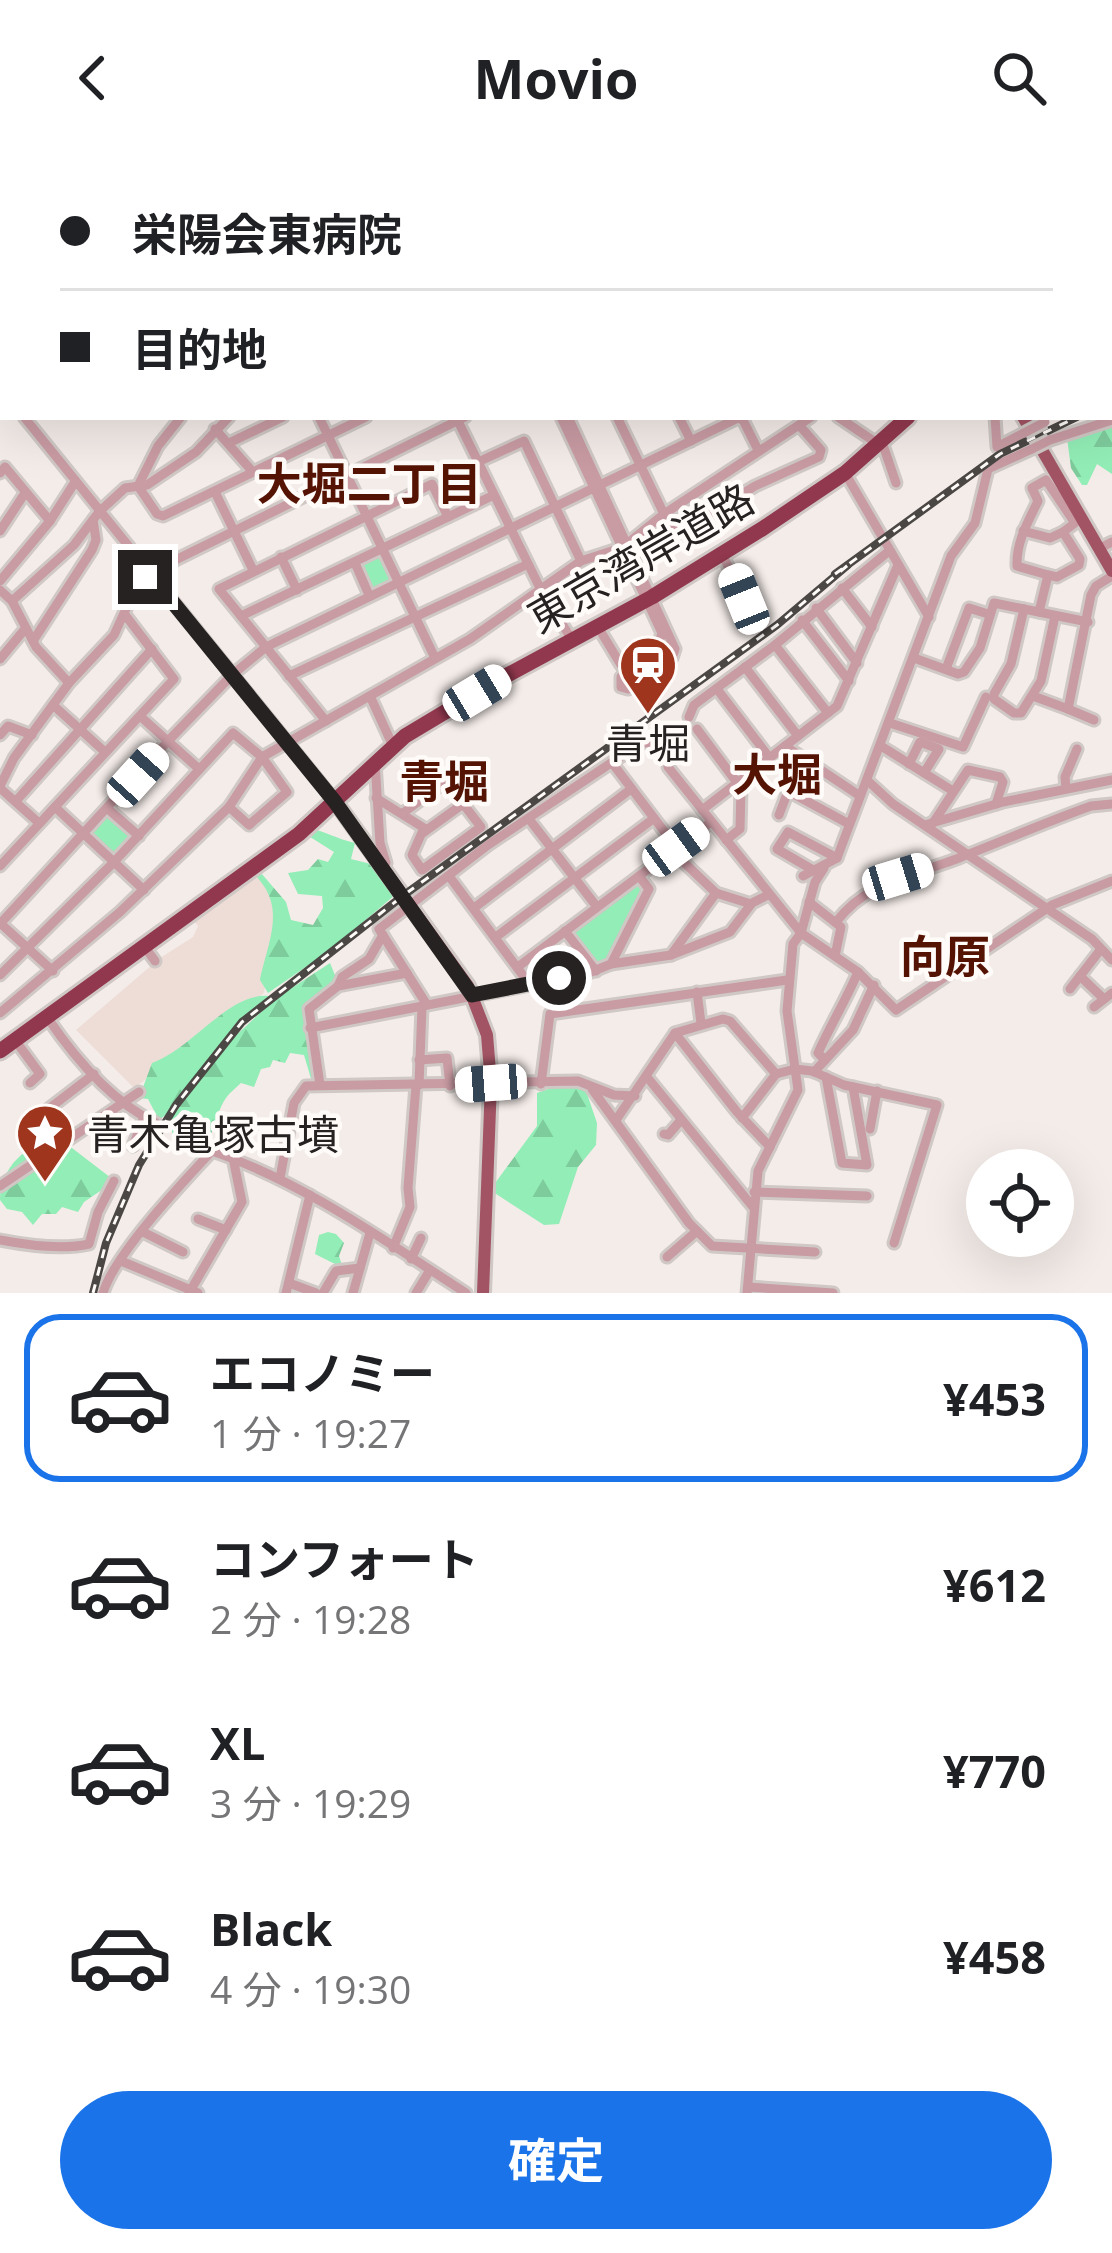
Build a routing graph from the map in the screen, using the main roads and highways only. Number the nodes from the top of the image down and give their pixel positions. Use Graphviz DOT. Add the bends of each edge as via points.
graph roads {
  1 [pos="905,420"];
  2 [pos="1036,420"];
  3 [pos="1108,548"];
  4 [pos="1112,573"];
  5 [pos="335,802"];
  6 [pos="0,1051"];
  7 [pos="483,1293"];
  1 -- 5 [label="highway, 東京湾岸道路" via="845,473 722,554 438,715"];
  2 -- 3 [label="main road"];
  3 -- 4 [label="main road"];
  5 -- 6 [label="highway, 東京湾岸道路"];
  5 -- 7 [label="main road" via="472,995 487,1035"];
}
